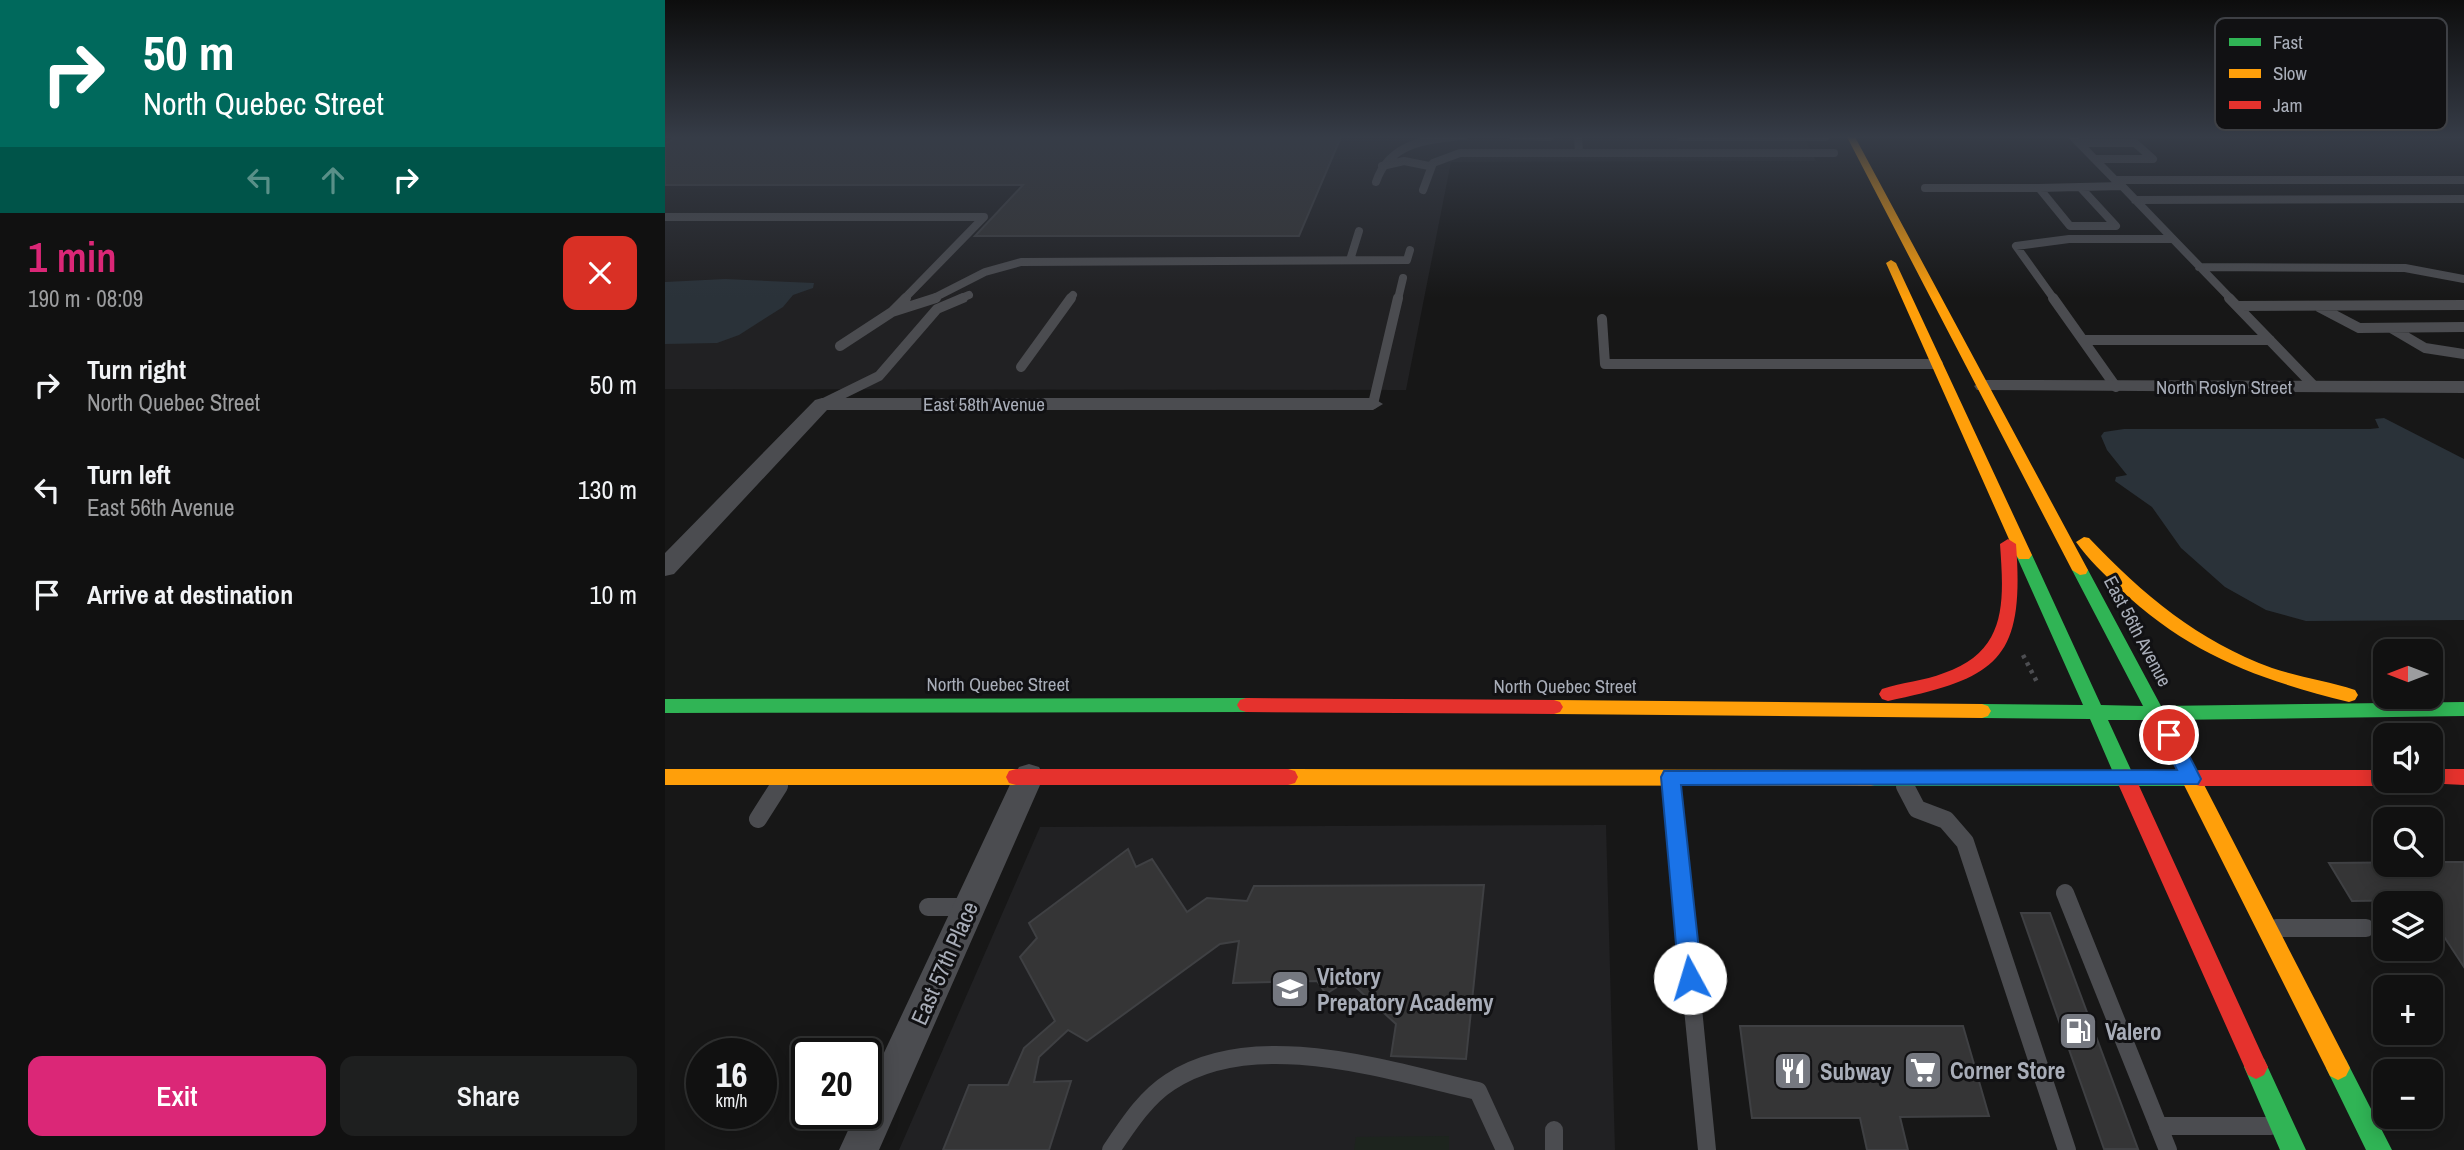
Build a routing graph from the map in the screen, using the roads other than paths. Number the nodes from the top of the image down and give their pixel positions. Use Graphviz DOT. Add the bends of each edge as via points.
graph roads {
  1 [pos="1880,191"];
  2 [pos="2041,191"];
  3 [pos="2083,191"];
  4 [pos="2126,191"];
  5 [pos="2464,199"];
  6 [pos="2135,200"];
  7 [pos="665,217"];
  8 [pos="1359,231"];
  9 [pos="2173,239"];
  10 [pos="1881,243"];
  11 [pos="1410,250"];
  12 [pos="1350,260"];
  13 [pos="2199,267"];
  14 [pos="1403,278"];
  15 [pos="2464,279"];
  16 [pos="969,295"];
  17 [pos="1073,295"];
  18 [pos="2464,305"];
  19 [pos="2237,306"];
  20 [pos="2316,306"];
  21 [pos="892,312"];
  22 [pos="1602,319"];
  23 [pos="2464,327"];
  24 [pos="2391,328"];
  25 [pos="2083,340"];
  26 [pos="2270,340"];
  27 [pos="840,346"];
  28 [pos="2464,354"];
  29 [pos="1939,364"];
  30 [pos="1021,368"];
  31 [pos="1984,386"];
  32 [pos="2116,387"];
  33 [pos="2315,387"];
  34 [pos="2464,387"];
  35 [pos="822,404"];
  36 [pos="1373,404"];
  37 [pos="2044,499"];
  38 [pos="2001,501"];
  39 [pos="665,568"];
  40 [pos="2373,699"];
  41 [pos="665,706"];
  42 [pos="1757,708"];
  43 [pos="2443,708"];
  44 [pos="2373,709"];
  45 [pos="2464,709"];
  46 [pos="2096,712"];
  47 [pos="2158,713"];
  48 [pos="786,776"];
  49 [pos="1029,776"];
  50 [pos="1899,776"];
  51 [pos="671,777"];
  52 [pos="1671,777"];
  53 [pos="2125,777"];
  54 [pos="2464,777"];
  55 [pos="2373,778"];
  56 [pos="2443,778"];
  57 [pos="2191,779"];
  58 [pos="665,793"];
  59 [pos="758,819"];
  60 [pos="2065,893"];
  61 [pos="928,906"];
  62 [pos="970,906"];
  63 [pos="2267,928"];
  64 [pos="2366,928"];
  65 [pos="2158,1126"];
  66 [pos="2282,1126"];
  67 [pos="1554,1130"];
  68 [pos="859,1150"];
  69 [pos="1111,1150"];
  70 [pos="1506,1150"];
  71 [pos="1553,1150"];
  72 [pos="1707,1150"];
  73 [pos="2067,1150"];
  74 [pos="2168,1150"];
  75 [pos="2293,1150"];
  76 [pos="2379,1150"];
  1 -- 31 [label="main road, East 56th Avenue"];
  2 -- 3 [label="lane" via="2070,226 2116,226"];
  4 -- 6 [label="lane"];
  5 -- 6 [label="lane"];
  6 -- 9 [label="lane"];
  7 -- 21 [label="lane" via="983,217"];
  8 -- 12 [label="lane"];
  9 -- 13 [label="lane"];
  9 -- 25 [label="lane" via="2069,239 2016,246"];
  10 -- 29 [label="main road"];
  11 -- 12 [label="lane" via="1407,260"];
  12 -- 21 [label="lane" via="1031,260 985,272 946,294"];
  13 -- 15 [label="lane" via="2405,268"];
  13 -- 19 [label="lane"];
  14 -- 36 [label="lane"];
  16 -- 35 [label="lane" via="937,309 879,376"];
  17 -- 30 [label="lane"];
  18 -- 20 [label="lane"];
  19 -- 20 [label="lane"];
  19 -- 26 [label="lane"];
  20 -- 24 [label="lane" via="2360,328"];
  21 -- 27 [label="lane"];
  22 -- 29 [label="lane" via="1605,365"];
  23 -- 24 [label="lane"];
  24 -- 28 [label="lane" via="2411,344 2439,354"];
  25 -- 26 [label="lane"];
  25 -- 32 [label="lane"];
  26 -- 33 [label="lane"];
  29 -- 38 [label="main road"];
  31 -- 32 [label="street, North Roslyn Street"];
  31 -- 37 [label="main road, East 56th Avenue"];
  32 -- 33 [label="street, North Roslyn Street"];
  33 -- 34 [label="street, North Roslyn Street"];
  35 -- 36 [label="street, East 58th Avenue"];
  35 -- 39 [label="street"];
  37 -- 40 [label="main road" via="2145,607 2202,649 2256,672"];
  37 -- 47 [label="main road, East 56th Avenue"];
  38 -- 42 [label="main road" via="2014,602 2009,630 1991,656 1960,677 1914,690"];
  38 -- 46 [label="main road"];
  41 -- 42 [label="main road, North Quebec Street"];
  42 -- 46 [label="main road, North Quebec Street"];
  43 -- 45 [label="main road, North Quebec Street"];
  44 -- 47 [label="main road, North Quebec Street"];
  46 -- 47 [label="main road, North Quebec Street"];
  46 -- 53 [label="main road"];
  47 -- 57 [label="main road, East 56th Avenue"];
  48 -- 49 [label="main road"];
  48 -- 51 [label="main road"];
  48 -- 59 [label="lane"];
  49 -- 52 [label="main road"];
  49 -- 62 [label="street, East 57th Place"];
  50 -- 52 [label="main road"];
  50 -- 53 [label="main road"];
  50 -- 73 [label="lane" via="1917,808 1946,820 1965,842"];
  51 -- 58 [label="lane"];
  52 -- 72 [label="lane"];
  53 -- 57 [label="main road"];
  53 -- 66 [label="main road"];
  54 -- 56 [label="main road"];
  55 -- 57 [label="main road"];
  57 -- 63 [label="main road, East 56th Avenue"];
  60 -- 65 [label="lane"];
  61 -- 62 [label="lane"];
  62 -- 68 [label="street, East 57th Place"];
  63 -- 64 [label="lane"];
  63 -- 76 [label="main road, East 56th Avenue"];
  65 -- 66 [label="lane"];
  65 -- 74 [label="lane"];
  66 -- 75 [label="main road"];
  67 -- 71 [label="lane"];
  69 -- 70 [label="lane" via="1141,1107 1178,1076 1221,1060 1287,1055 1478,1091"];
}
